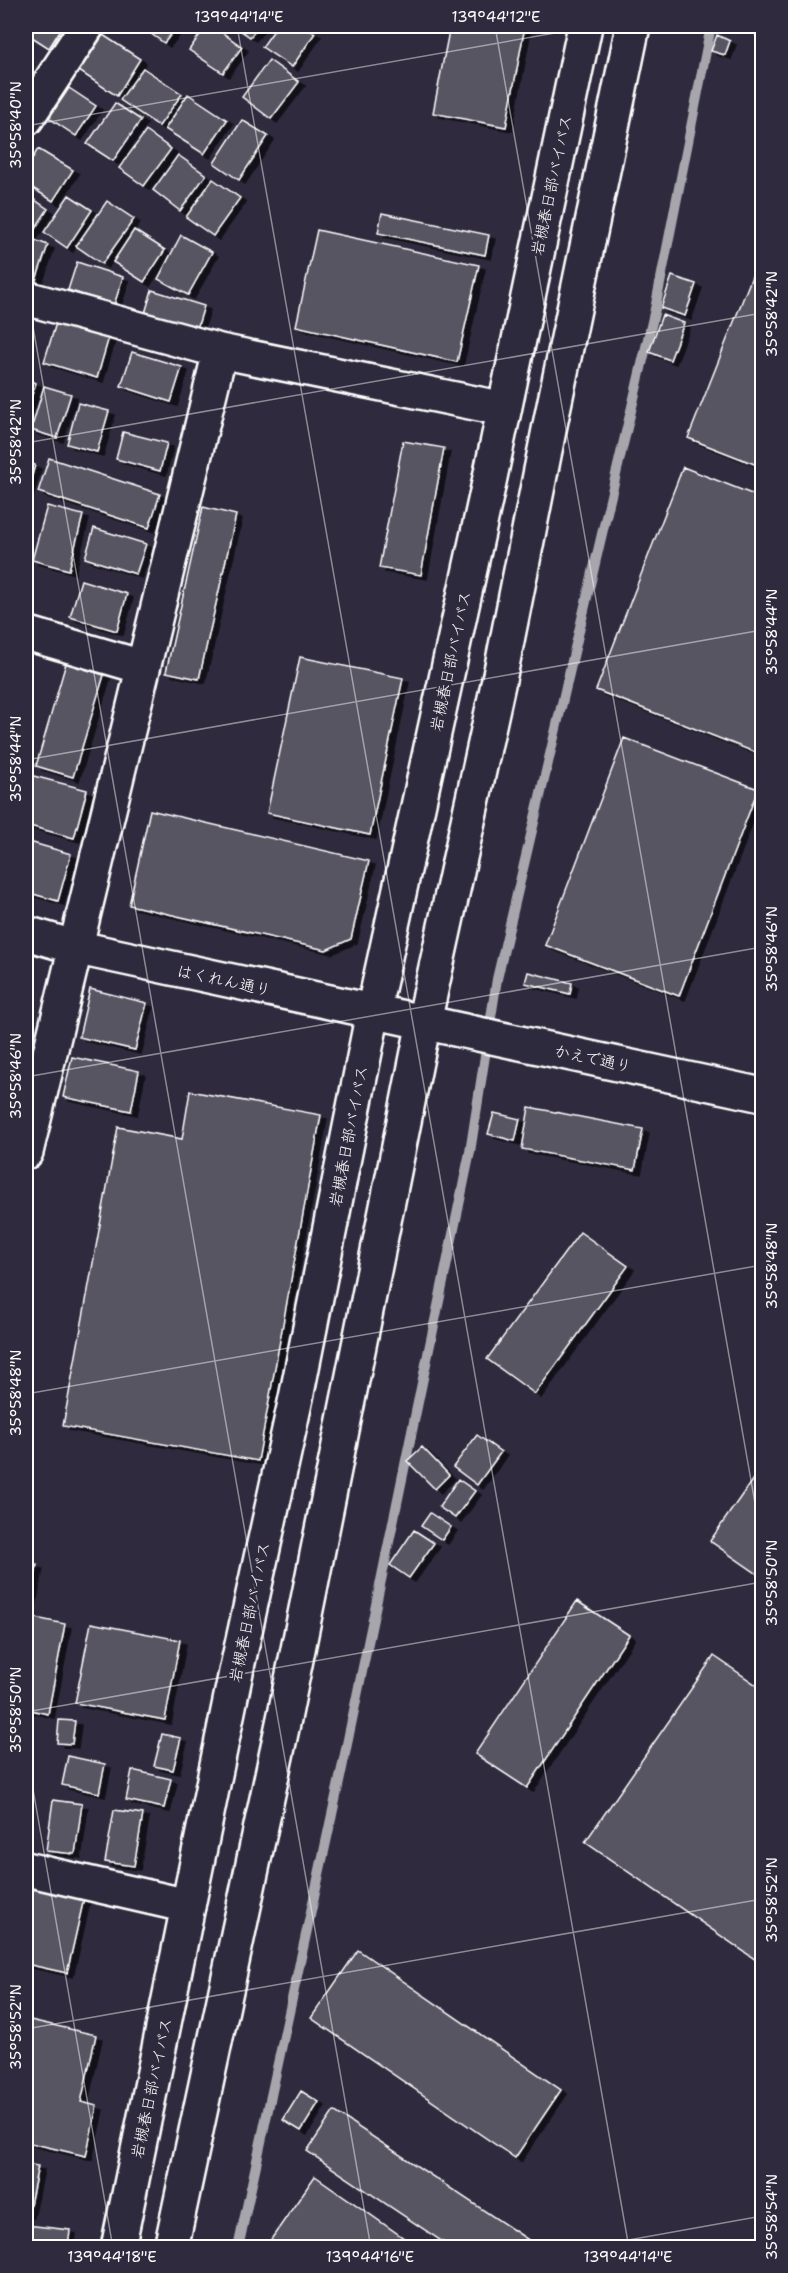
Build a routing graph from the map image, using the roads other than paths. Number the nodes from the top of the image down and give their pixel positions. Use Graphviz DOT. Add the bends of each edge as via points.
graph roads {
  1 [pos="87,26"];
  2 [pos="585,26"];
  3 [pos="633,26"];
  4 [pos="26,119"];
  5 [pos="26,298"];
  6 [pos="220,351"];
  7 [pos="504,409"];
  8 [pos="26,633"];
  9 [pos="142,667"];
  10 [pos="26,933"];
  11 [pos="74,947"];
  12 [pos="373,1012"];
  13 [pos="424,1022"];
  14 [pos="762,1095"];
  15 [pos="26,1152"];
  16 [pos="26,1869"];
  17 [pos="188,1906"];
  18 [pos="118,2247"];
  19 [pos="171,2247"];
  1 -- 4 [label="main road"];
  2 -- 7 [label="main road, 岩槻春日部バイパス"];
  3 -- 13 [label="main road" via="500,677"];
  5 -- 6 [label="main road"];
  6 -- 7 [label="main road"];
  6 -- 9 [label="main road"];
  7 -- 12 [label="main road, 岩槻春日部バイパス"];
  8 -- 9 [label="main road"];
  9 -- 11 [label="main road"];
  10 -- 11 [label="main road, はくれん通り"];
  11 -- 12 [label="main road, はくれん通り"];
  11 -- 15 [label="main road"];
  12 -- 13 [label="main road, はくれん通り"];
  12 -- 17 [label="main road, 岩槻春日部バイパス"];
  13 -- 14 [label="main road, かえで通り"];
  13 -- 19 [label="main road" via="285,1714"];
  16 -- 17 [label="main road"];
  17 -- 18 [label="main road, 岩槻春日部バイパス"];
}
